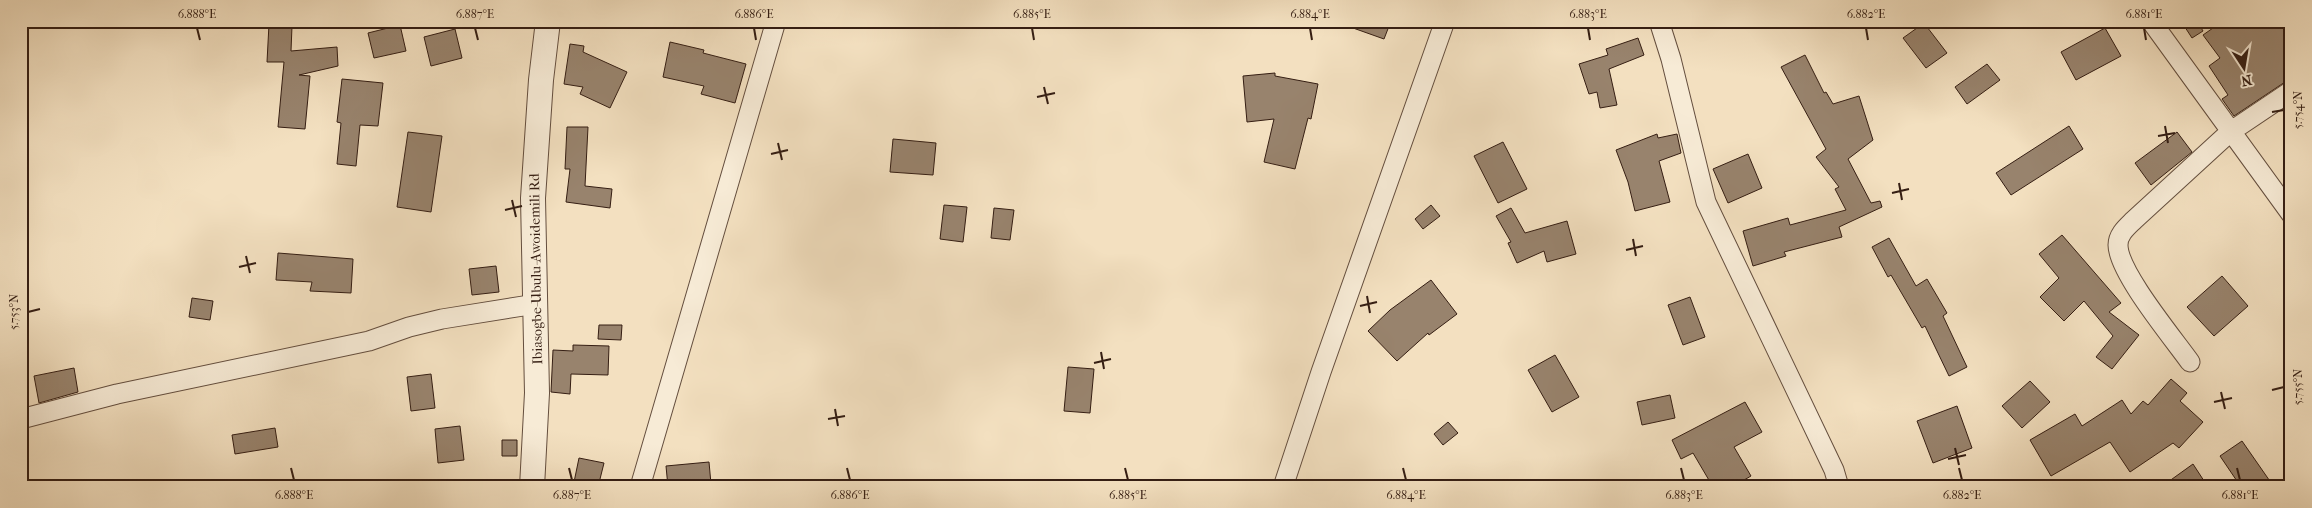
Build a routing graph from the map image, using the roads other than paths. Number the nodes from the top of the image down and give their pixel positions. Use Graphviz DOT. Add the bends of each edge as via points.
graph roads {
  1 [pos="548,21"];
  2 [pos="776,21"];
  3 [pos="1445,21"];
  4 [pos="1660,21"];
  5 [pos="2151,21"];
  6 [pos="2291,91"];
  7 [pos="2230,132"];
  8 [pos="2291,214"];
  9 [pos="536,304"];
  10 [pos="2190,362"];
  11 [pos="21,419"];
  12 [pos="532,487"];
  13 [pos="640,487"];
  14 [pos="1283,487"];
  15 [pos="1839,487"];
  1 -- 9 [label="street, Ibiasogbe-Ubulu-Awoidemili Rd" via="533,198"];
  2 -- 13 [label="street"];
  3 -- 14 [label="street"];
  4 -- 15 [label="street" via="1706,202 1781,355"];
  5 -- 7 [label="street"];
  6 -- 7 [label="street"];
  7 -- 8 [label="street"];
  7 -- 10 [label="street" via="2134,220 2120,234 2118,244 2120,257 2132,281"];
  9 -- 11 [label="street" via="442,319 369,341 117,394"];
  9 -- 12 [label="street, Ibiasogbe-Ubulu-Awoidemili Rd" via="537,393"];
}
